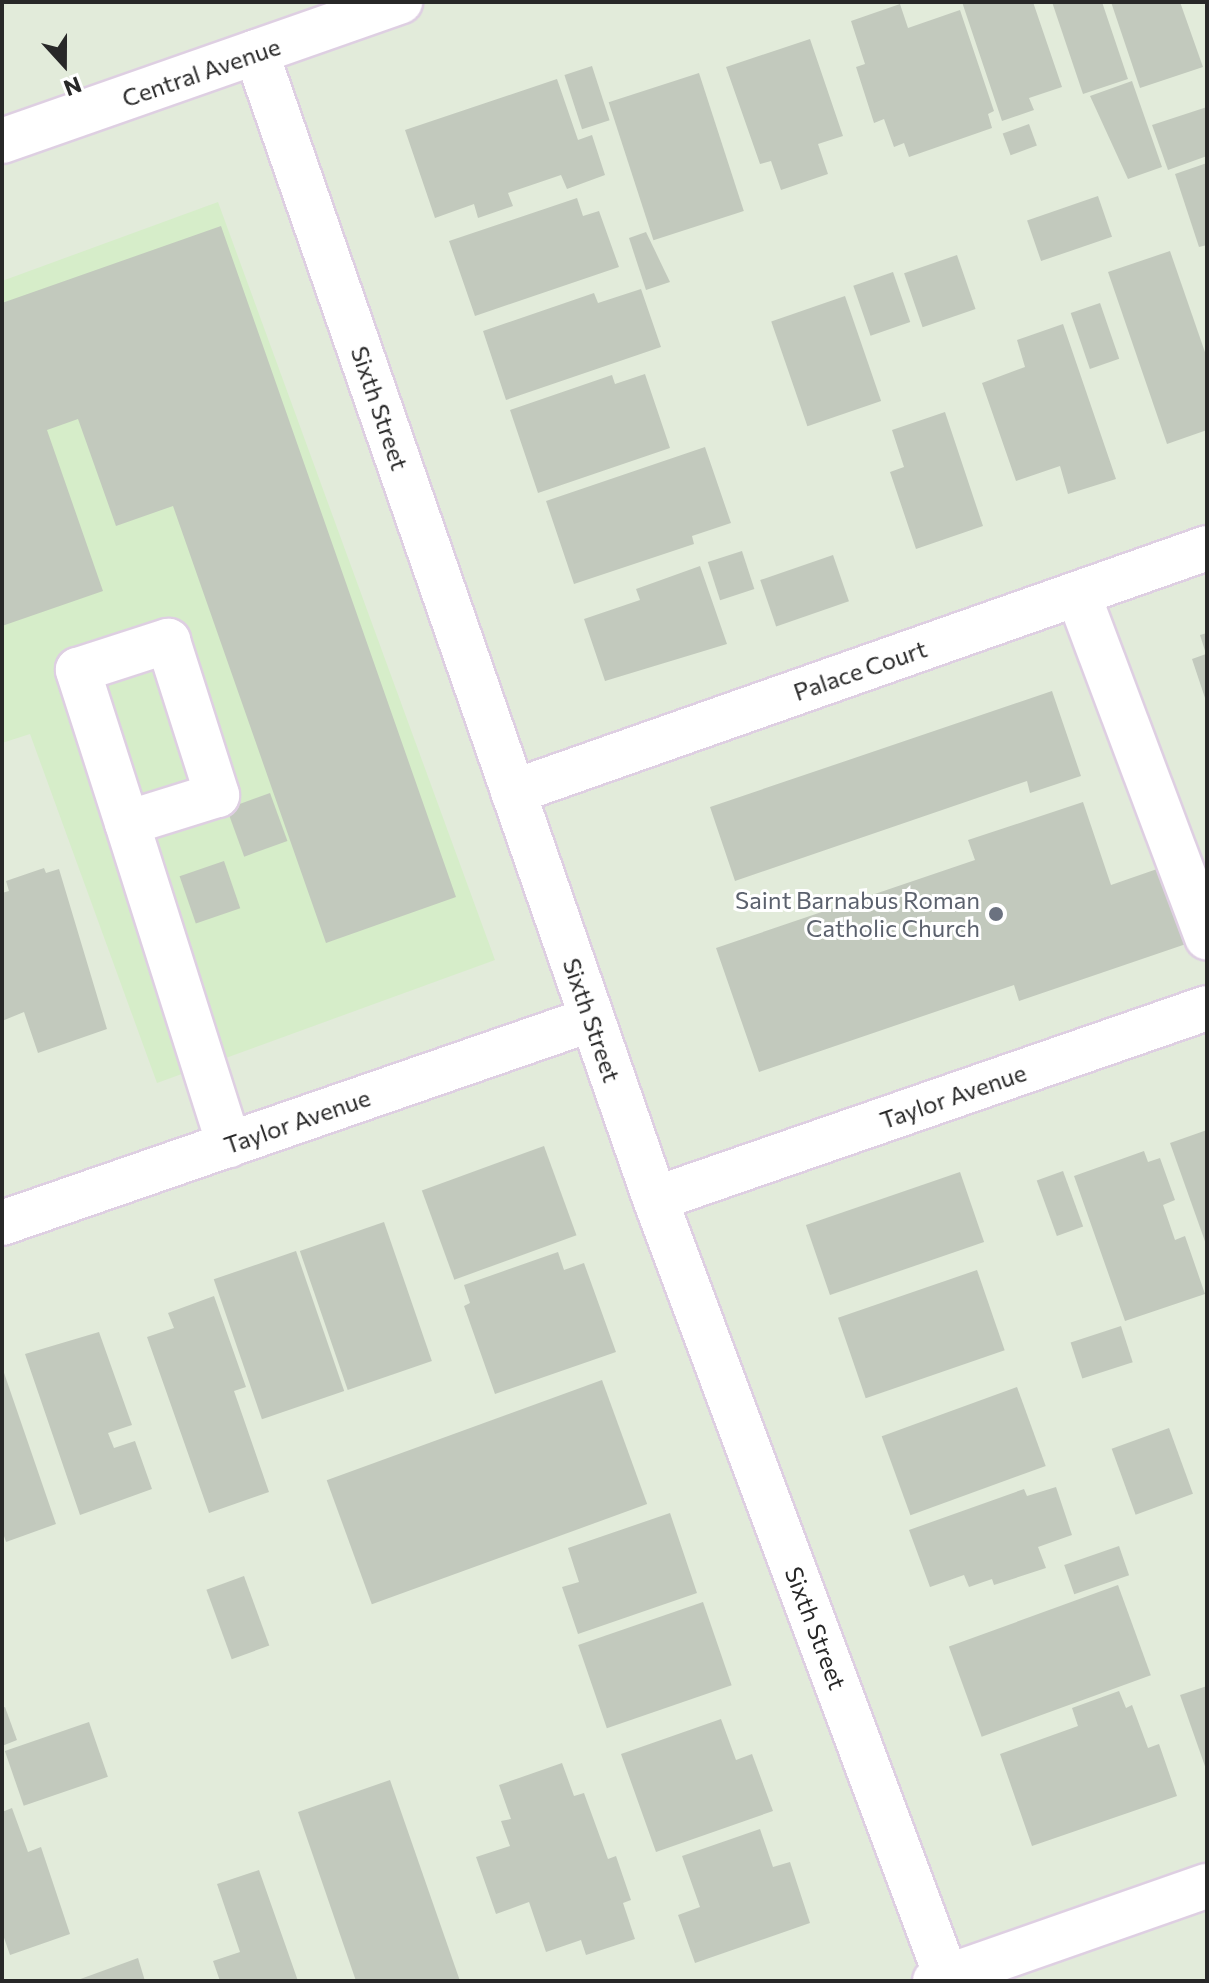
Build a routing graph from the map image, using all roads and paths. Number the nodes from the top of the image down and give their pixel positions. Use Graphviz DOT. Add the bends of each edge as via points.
graph roads {
  1 [pos="400,2"];
  2 [pos="256,52"];
  3 [pos="2,141"];
  4 [pos="1207,548"];
  5 [pos="1078,594"];
  6 [pos="513,792"];
  7 [pos="127,823"];
  8 [pos="1207,938"];
  9 [pos="1207,1008"];
  10 [pos="592,1019"];
  11 [pos="229,1145"];
  12 [pos="655,1199"];
  13 [pos="2,1223"];
  14 [pos="1207,1886"];
  15 [pos="943,1980"];
  1 -- 2 [label="street, Central Avenue"];
  2 -- 3 [label="street, Central Avenue"];
  2 -- 6 [label="street, Sixth Street"];
  4 -- 5 [label="street, Palace Court"];
  5 -- 6 [label="street, Palace Court"];
  5 -- 8 [label="street"];
  6 -- 10 [label="street, Sixth Street"];
  7 -- 11 [label="street"];
  9 -- 12 [label="street, Taylor Avenue"];
  10 -- 11 [label="street, Taylor Avenue"];
  10 -- 12 [label="street, Sixth Street"];
  11 -- 13 [label="street, Taylor Avenue"];
  12 -- 15 [label="street, Sixth Street"];
  14 -- 15 [label="street"];
}
